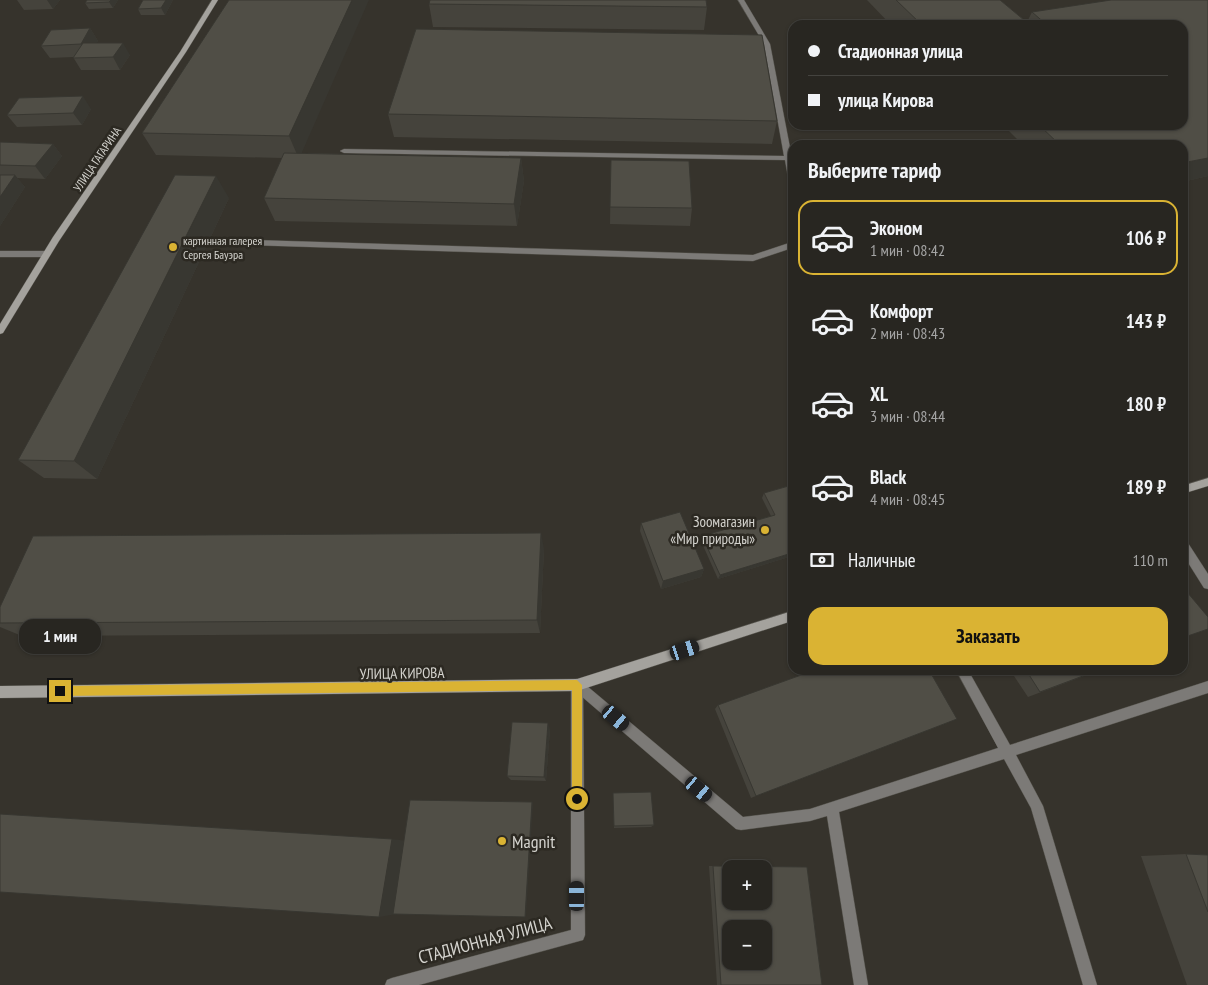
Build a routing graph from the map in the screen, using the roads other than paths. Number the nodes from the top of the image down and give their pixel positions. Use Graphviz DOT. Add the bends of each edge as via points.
graph roads {
  1 [pos="215,0"];
  2 [pos="741,0"];
  3 [pos="344,151"];
  4 [pos="788,153"];
  5 [pos="788,158"];
  6 [pos="252,243"];
  7 [pos="788,247"];
  8 [pos="0,254"];
  9 [pos="47,254"];
  10 [pos="0,331"];
  11 [pos="1208,482"];
  12 [pos="1188,488"];
  13 [pos="1188,552"];
  14 [pos="1208,584"];
  15 [pos="788,617"];
  16 [pos="965,675"];
  17 [pos="577,685"];
  18 [pos="1208,687"];
  19 [pos="0,692"];
  20 [pos="1006,751"];
  21 [pos="832,808"];
  22 [pos="392,985"];
  23 [pos="861,985"];
  24 [pos="1090,985"];
  1 -- 9 [label="main road, УЛИЦА ГАГАРИНА"];
  2 -- 4 [label="street" via="767,44"];
  3 -- 5 [label="street"];
  6 -- 7 [label="street" via="753,258"];
  8 -- 9 [label="street"];
  9 -- 10 [label="main road, УЛИЦА ГАГАРИНА"];
  11 -- 12 [label="main road"];
  13 -- 14 [label="street"];
  15 -- 17 [label="main road, УЛИЦА КИРОВА"];
  16 -- 20 [label="street"];
  17 -- 19 [label="main road, УЛИЦА КИРОВА"];
  17 -- 21 [label="street" via="741,824 810,815"];
  17 -- 22 [label="street, СТАДИОННАЯ УЛИЦА" via="578,935"];
  18 -- 20 [label="street"];
  20 -- 21 [label="street"];
  20 -- 24 [label="street" via="1037,806"];
  21 -- 23 [label="street"];
}
